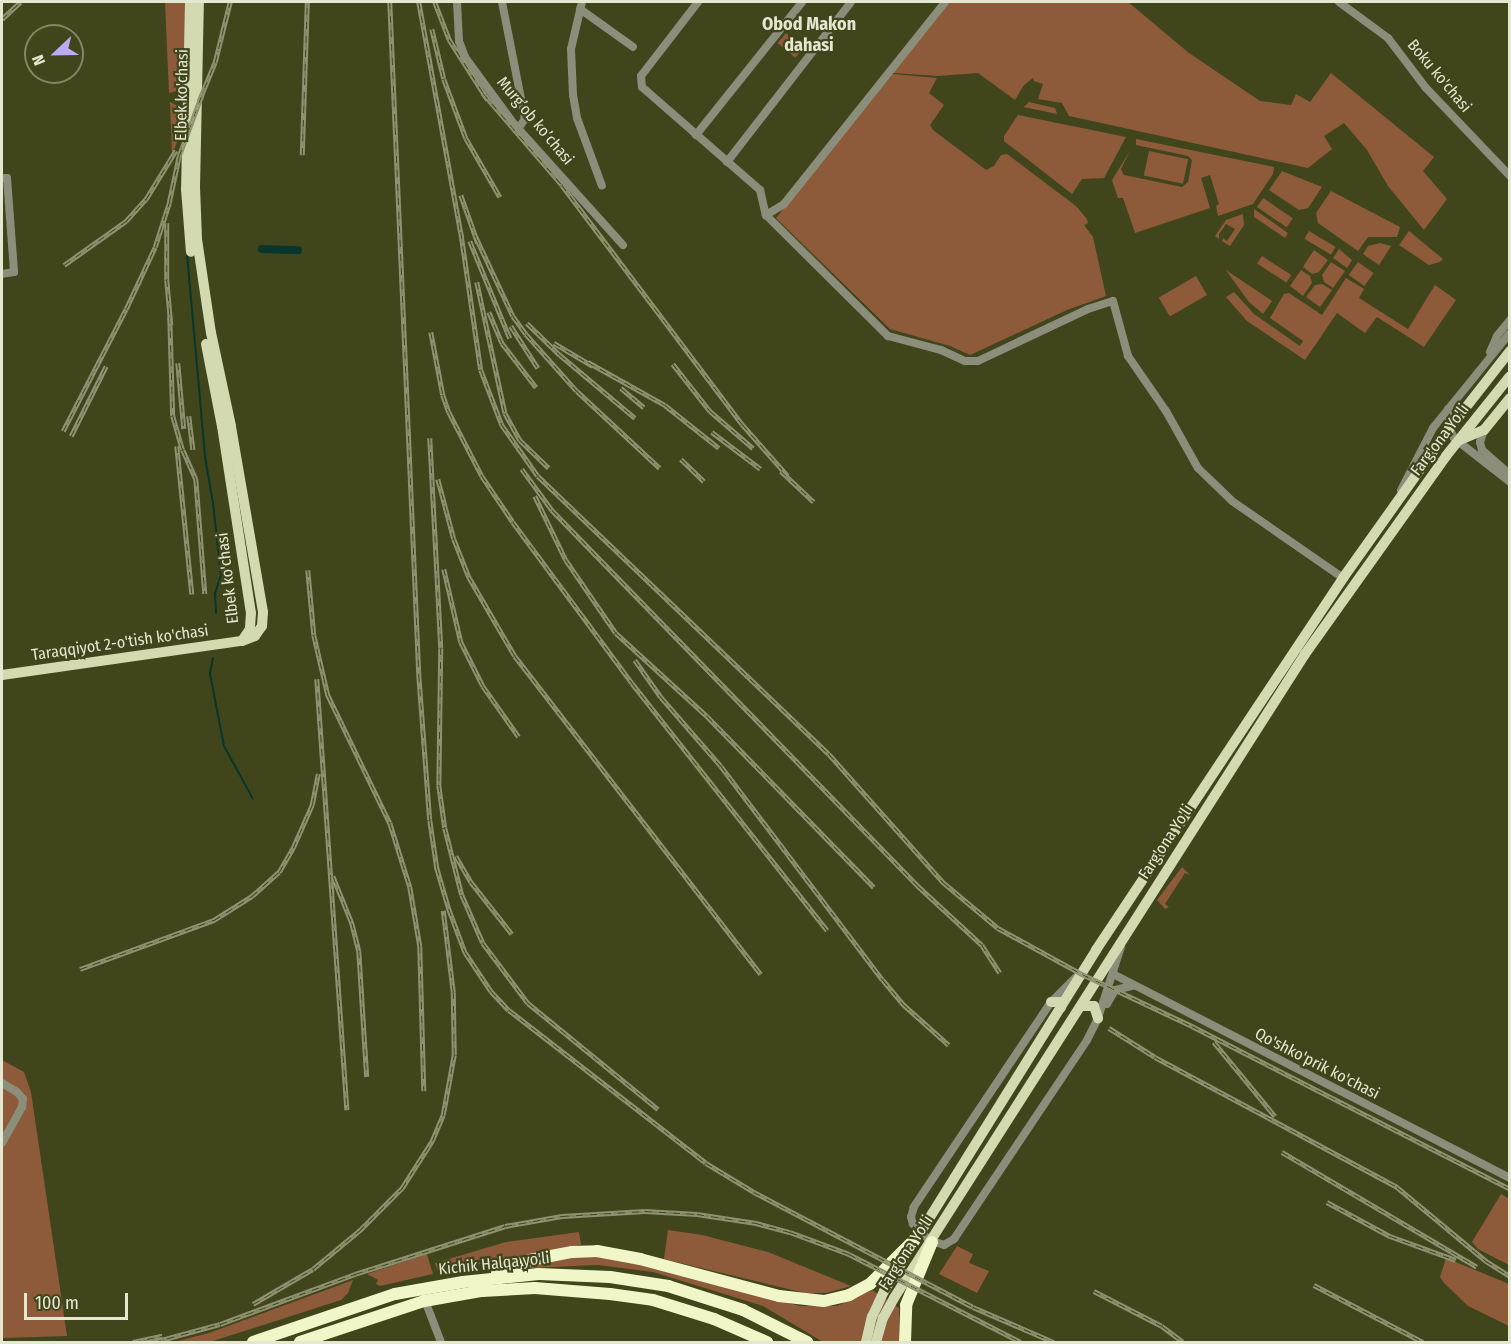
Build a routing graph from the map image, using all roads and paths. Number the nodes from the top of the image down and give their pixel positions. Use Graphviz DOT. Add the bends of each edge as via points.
graph roads {
  1 [pos="190,2"];
  2 [pos="200,2"];
  3 [pos="457,2"];
  4 [pos="501,2"];
  5 [pos="698,2"];
  6 [pos="802,2"];
  7 [pos="851,2"];
  8 [pos="945,2"];
  9 [pos="1339,2"];
  10 [pos="581,5"];
  11 [pos="633,47"];
  12 [pos="520,126"];
  13 [pos="696,135"];
  14 [pos="728,162"];
  15 [pos="1509,176"];
  16 [pos="2,178"];
  17 [pos="602,186"];
  18 [pos="766,215"];
  19 [pos="623,245"];
  20 [pos="2,274"];
  21 [pos="1509,320"];
  22 [pos="1509,333"];
  23 [pos="1509,351"];
  24 [pos="1484,365"];
  25 [pos="1509,376"];
  26 [pos="1509,398"];
  27 [pos="1448,408"];
  28 [pos="1449,429"];
  29 [pos="1484,430"];
  30 [pos="1457,441"];
  31 [pos="1509,474"];
  32 [pos="1509,482"];
  33 [pos="1386,518"];
  34 [pos="1343,578"];
  35 [pos="242,640"];
  36 [pos="2,675"];
  37 [pos="1127,930"];
  38 [pos="1085,967"];
  39 [pos="1113,974"];
  40 [pos="1132,986"];
  41 [pos="1115,990"];
  42 [pos="1106,994"];
  43 [pos="1051,1002"];
  44 [pos="1082,1006"];
  45 [pos="1061,1008"];
  46 [pos="1098,1018"];
  47 [pos="2,1083"];
  48 [pos="2,1143"];
  49 [pos="1509,1178"];
  50 [pos="919,1235"];
  51 [pos="932,1242"];
  52 [pos="479,1279"];
  53 [pos="422,1295"];
  54 [pos="253,1342"];
  55 [pos="300,1342"];
  56 [pos="441,1342"];
  57 [pos="767,1342"];
  58 [pos="807,1342"];
  59 [pos="866,1342"];
  60 [pos="876,1342"];
  61 [pos="905,1342"];
  1 -- 35 [label="main road, Elbek ko'chasi" via="188,223 251,614 250,628"];
  2 -- 35 [label="main road, Elbek ko'chasi" via="197,239 263,612 259,633"];
  3 -- 19 [label="street, Murg’ob ko’chasi" via="459,41 465,57 514,124"];
  4 -- 12 [label="street" via="525,119"];
  5 -- 13 [label="street" via="640,81 645,91"];
  6 -- 13 [label="street"];
  7 -- 14 [label="street"];
  8 -- 18 [label="street" via="784,204"];
  9 -- 15 [label="street, Boku ko'chasi" via="1388,38 1426,88"];
  10 -- 11 [label="street"];
  10 -- 17 [label="street" via="571,49 573,95 577,118"];
  13 -- 14 [label="street"];
  14 -- 18 [label="street" via="760,190"];
  16 -- 20 [label="street" via="7,178 14,272"];
  18 -- 34 [label="street" via="888,336 941,350 965,361 984,359 1113,301 1128,356 1166,411 1198,468 1232,501"];
  21 -- 24 [label="street, Farg'ona Yo'li"];
  22 -- 24 [label="street, Farg'ona Yo'li"];
  23 -- 28 [label="main road, Farg'ona Yo'li"];
  24 -- 27 [label="street, Farg'ona Yo'li"];
  25 -- 30 [label="main road, Farg'ona Yo'li"];
  26 -- 29 [label="main road"];
  27 -- 28 [label="street"];
  27 -- 33 [label="street, Farg'ona Yo'li" via="1433,428"];
  28 -- 30 [label="street"];
  28 -- 33 [label="main road, Farg'ona Yo'li"];
  29 -- 30 [label="main road"];
  29 -- 31 [label="street" via="1482,450"];
  30 -- 32 [label="street"];
  30 -- 37 [label="main road, Farg'ona Yo'li" via="1316,638"];
  33 -- 34 [label="main road, Farg'ona Yo'li"];
  34 -- 38 [label="main road, Farg'ona Yo'li"];
  35 -- 36 [label="main road, Taraqqiyot 2-o'tish ko'chasi"];
  37 -- 39 [label="street"];
  37 -- 44 [label="main road, Farg'ona Yo'li"];
  38 -- 43 [label="street"];
  38 -- 45 [label="main road, Farg'ona Yo'li"];
  39 -- 40 [label="street, Qo'shko'prik ko'chasi"];
  39 -- 42 [label="street"];
  40 -- 41 [label="street"];
  40 -- 49 [label="street, Qo'shko'prik ko'chasi"];
  41 -- 42 [label="street"];
  41 -- 46 [label="street"];
  42 -- 44 [label="street"];
  42 -- 46 [label="street"];
  43 -- 45 [label="main road" via="1059,1002"];
  43 -- 46 [label="street" via="914,1207 914,1226 930,1241 944,1245 953,1240"];
  44 -- 46 [label="main road" via="1094,1006"];
  44 -- 51 [label="main road, Farg'ona Yo'li"];
  45 -- 50 [label="main road, Farg'ona Yo'li"];
  47 -- 48 [label="street" via="23,1099"];
  50 -- 52 [label="highway" via="870,1284 842,1298 824,1301 802,1300 597,1251 530,1260"];
  50 -- 59 [label="main road, Farg'ona Yo'li" via="878,1304"];
  51 -- 60 [label="main road, Farg'ona Yo'li" via="886,1311"];
  51 -- 61 [label="highway" via="909,1297"];
  52 -- 53 [label="highway, Kichik Halqa yo'li"];
  52 -- 58 [label="highway, Kichik Halqa yo'li" via="557,1274 654,1283 743,1310"];
  53 -- 54 [label="highway, Kichik Halqa yo'li" via="371,1301"];
  53 -- 55 [label="highway, Kichik Halqa yo'li"];
  53 -- 56 [label="street"];
  53 -- 57 [label="highway, Kichik Halqa yo'li" via="524,1288 632,1296 694,1312"];
}
